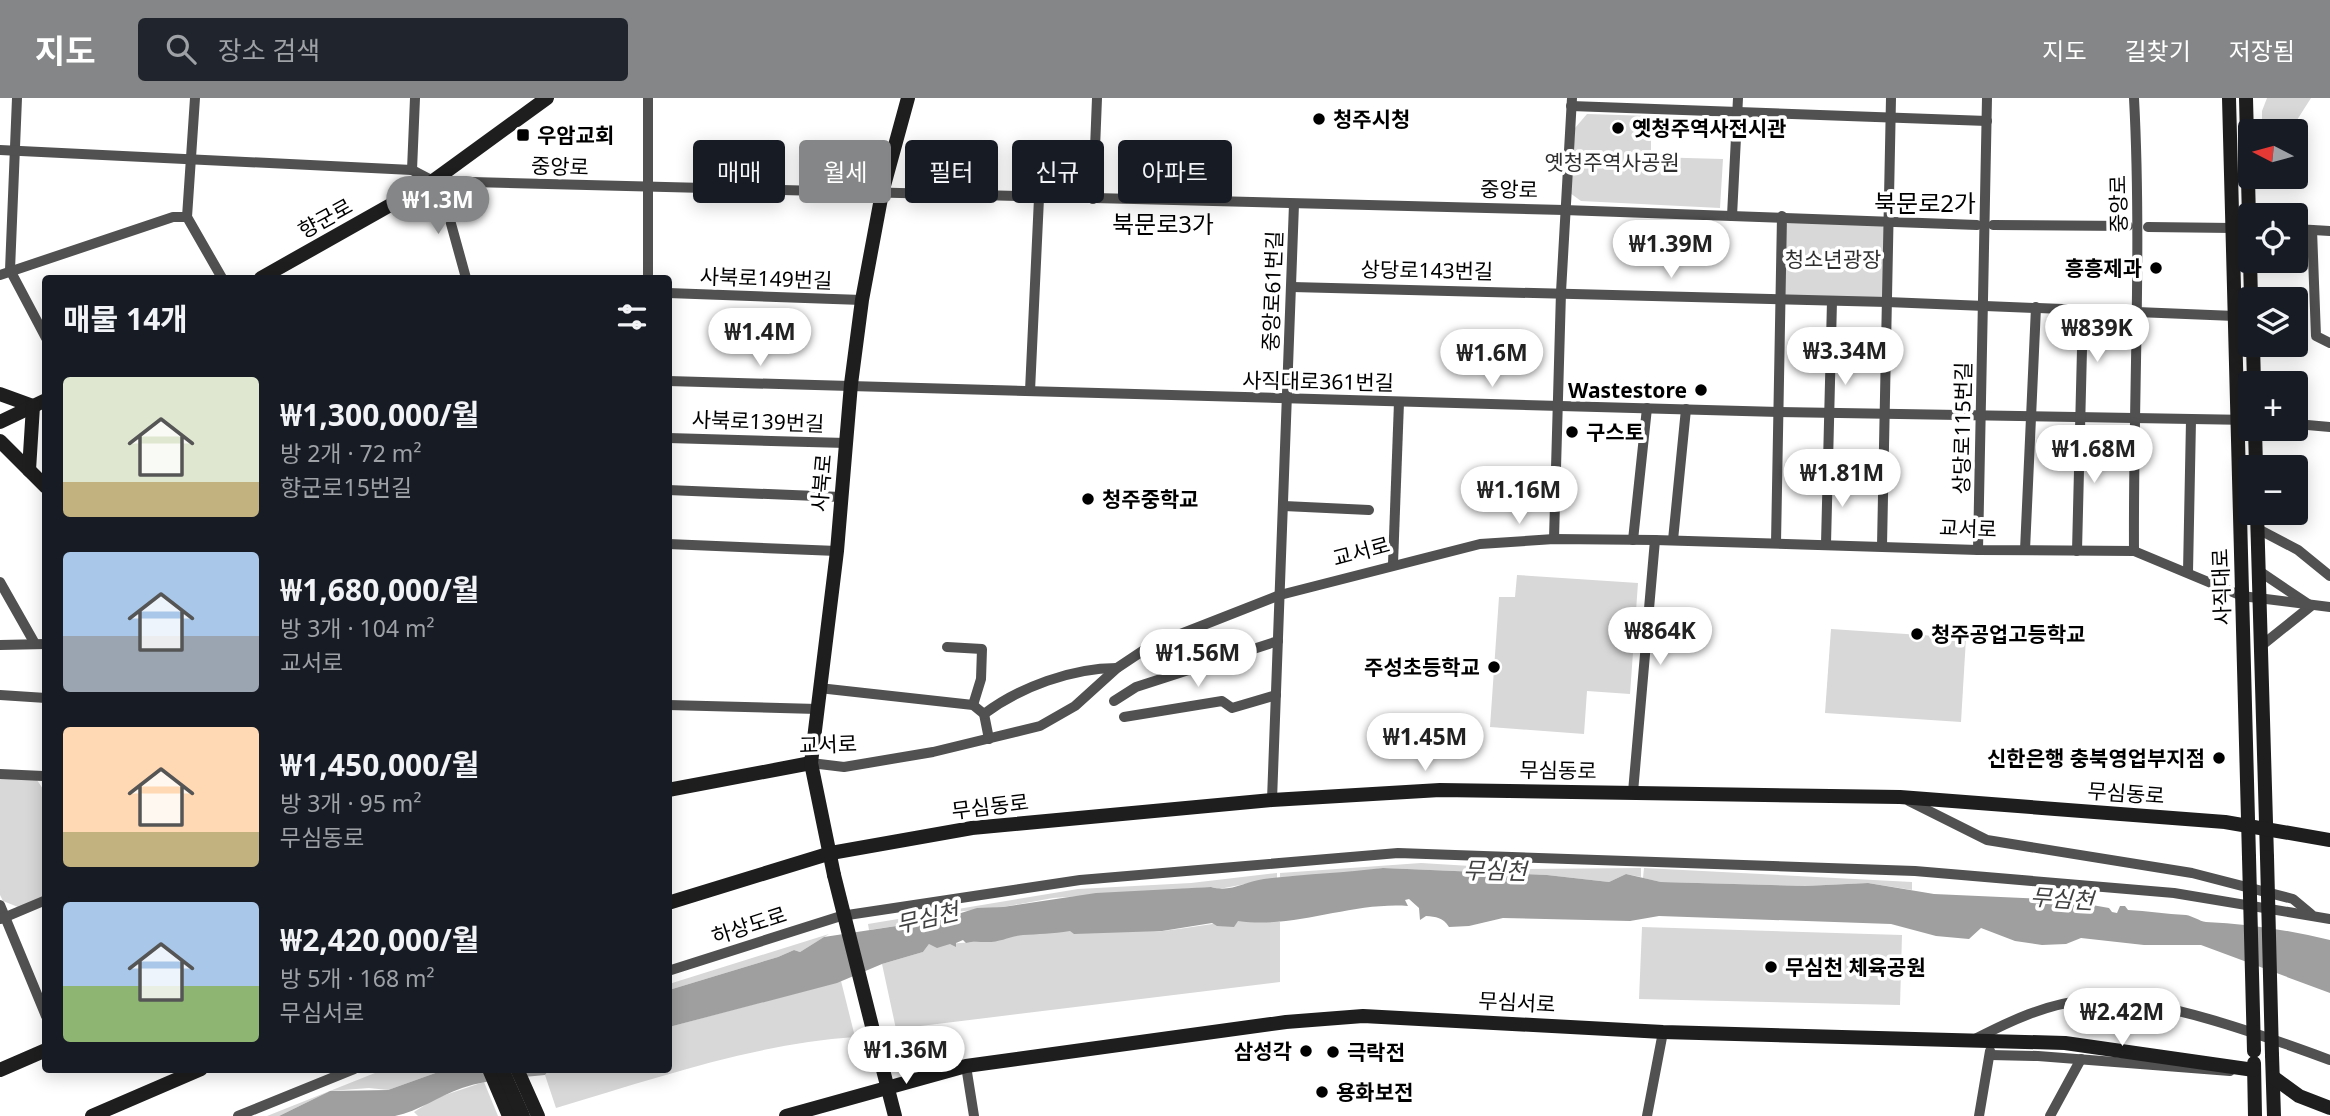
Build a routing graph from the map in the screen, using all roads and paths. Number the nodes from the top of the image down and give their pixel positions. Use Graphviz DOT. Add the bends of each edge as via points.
graph roads {
  1 [pos="17,98"];
  2 [pos="195,98"];
  3 [pos="415,98"];
  4 [pos="547,98"];
  5 [pos="648,98"];
  6 [pos="908,98"];
  7 [pos="1097,98"];
  8 [pos="1738,98"];
  9 [pos="1891,98"];
  10 [pos="1987,98"];
  11 [pos="2134,98"];
  12 [pos="2246,98"];
  13 [pos="2254,98"];
  14 [pos="2229,99"];
  15 [pos="1571,102"];
  16 [pos="1738,112"];
  17 [pos="2246,113"];
  18 [pos="1891,117"];
  19 [pos="1987,121"];
  20 [pos="1095,140"];
  21 [pos="0,150"];
  22 [pos="14,151"];
  23 [pos="190,159"];
  24 [pos="891,160"];
  25 [pos="412,170"];
  26 [pos="433,181"];
  27 [pos="650,188"];
  28 [pos="799,191"];
  29 [pos="891,193"];
  30 [pos="1012,197"];
  31 [pos="1104,199"];
  32 [pos="880,203"];
  33 [pos="1039,203"];
  34 [pos="1294,204"];
  35 [pos="1564,210"];
  36 [pos="1732,216"];
  37 [pos="1782,216"];
  38 [pos="187,217"];
  39 [pos="1889,222"];
  40 [pos="1977,225"];
  41 [pos="1993,225"];
  42 [pos="2138,227"];
  43 [pos="2233,228"];
  44 [pos="2308,230"];
  45 [pos="2312,230"];
  46 [pos="2330,231"];
  47 [pos="5,272"];
  48 [pos="220,275"];
  49 [pos="266,275"];
  50 [pos="465,275"];
  51 [pos="648,275"];
  52 [pos="1292,287"];
  53 [pos="2251,287"];
  54 [pos="1561,292"];
  55 [pos="672,293"];
  56 [pos="1779,299"];
  57 [pos="862,300"];
  58 [pos="1832,301"];
  59 [pos="1887,302"];
  60 [pos="1983,306"];
  61 [pos="2036,307"];
  62 [pos="2083,309"];
  63 [pos="2137,310"];
  64 [pos="2235,316"];
  65 [pos="42,332"];
  66 [pos="2330,343"];
  67 [pos="2240,371"];
  68 [pos="672,381"];
  69 [pos="851,384"];
  70 [pos="1030,391"];
  71 [pos="0,394"];
  72 [pos="1288,400"];
  73 [pos="1399,402"];
  74 [pos="39,403"];
  75 [pos="1558,405"];
  76 [pos="1647,408"];
  77 [pos="1686,410"];
  78 [pos="1779,412"];
  79 [pos="1829,413"];
  80 [pos="1884,413"];
  81 [pos="1982,417"];
  82 [pos="2030,418"];
  83 [pos="2080,419"];
  84 [pos="2133,420"];
  85 [pos="2191,420"];
  86 [pos="2238,420"];
  87 [pos="0,422"];
  88 [pos="2308,425"];
  89 [pos="2330,427"];
  90 [pos="672,438"];
  91 [pos="0,441"];
  92 [pos="2244,441"];
  93 [pos="846,443"];
  94 [pos="29,470"];
  95 [pos="42,483"];
  96 [pos="672,490"];
  97 [pos="841,497"];
  98 [pos="1284,506"];
  99 [pos="1369,510"];
  100 [pos="2258,525"];
  101 [pos="2258,530"];
  102 [pos="1554,539"];
  103 [pos="1633,540"];
  104 [pos="1656,540"];
  105 [pos="1673,540"];
  106 [pos="1776,543"];
  107 [pos="672,544"];
  108 [pos="1826,544"];
  109 [pos="1882,546"];
  110 [pos="1978,550"];
  111 [pos="2025,550"];
  112 [pos="837,551"];
  113 [pos="2077,551"];
  114 [pos="2134,551"];
  115 [pos="1393,564"];
  116 [pos="2259,571"];
  117 [pos="2188,572"];
  118 [pos="2330,576"];
  119 [pos="0,582"];
  120 [pos="1280,595"];
  121 [pos="2242,596"];
  122 [pos="2260,600"];
  123 [pos="2311,606"];
  124 [pos="2330,607"];
  125 [pos="1278,641"];
  126 [pos="34,642"];
  127 [pos="42,643"];
  128 [pos="0,645"];
  129 [pos="2261,646"];
  130 [pos="947,647"];
  131 [pos="1116,668"];
  132 [pos="820,688"];
  133 [pos="0,695"];
  134 [pos="1276,695"];
  135 [pos="42,698"];
  136 [pos="1114,701"];
  137 [pos="672,705"];
  138 [pos="973,705"];
  139 [pos="817,709"];
  140 [pos="984,714"];
  141 [pos="1124,717"];
  142 [pos="989,739"];
  143 [pos="811,763"];
  144 [pos="0,774"];
  145 [pos="42,776"];
  146 [pos="672,789"];
  147 [pos="1633,792"];
  148 [pos="1900,797"];
  149 [pos="1272,800"];
  150 [pos="2248,826"];
  151 [pos="2266,829"];
  152 [pos="2330,840"];
  153 [pos="831,853"];
  154 [pos="42,902"];
  155 [pos="672,902"];
  156 [pos="0,905"];
  157 [pos="2311,914"];
  158 [pos="3,918"];
  159 [pos="2330,919"];
  160 [pos="672,970"];
  161 [pos="42,1007"];
  162 [pos="1663,1032"];
  163 [pos="1972,1040"];
  164 [pos="1991,1048"];
  165 [pos="42,1052"];
  166 [pos="2081,1059"];
  167 [pos="2330,1060"];
  168 [pos="966,1066"];
  169 [pos="0,1070"];
  170 [pos="2254,1070"];
  171 [pos="192,1073"];
  172 [pos="344,1073"];
  173 [pos="491,1073"];
  174 [pos="504,1073"];
  175 [pos="519,1073"];
  176 [pos="2273,1077"];
  177 [pos="889,1088"];
  178 [pos="2330,1108"];
  179 [pos="795,1115"];
  180 [pos="92,1116"];
  181 [pos="238,1116"];
  182 [pos="509,1116"];
  183 [pos="523,1116"];
  184 [pos="538,1116"];
  185 [pos="895,1116"];
  186 [pos="974,1116"];
  187 [pos="1647,1116"];
  188 [pos="1979,1116"];
  189 [pos="2050,1116"];
  190 [pos="2255,1116"];
  191 [pos="2274,1116"];
  1 -- 22 [label="street"];
  2 -- 23 [label="street"];
  3 -- 25 [label="street"];
  4 -- 26 [label="main road, 향군로"];
  5 -- 27 [label="street"];
  6 -- 24 [label="main road, 사북로"];
  7 -- 20 [label="street"];
  8 -- 16 [label="street"];
  9 -- 18 [label="street"];
  10 -- 19 [label="street, 상당로115번길"];
  11 -- 42 [label="street, 중앙로"];
  12 -- 17 [label="main road"];
  13 -- 17 [label="main road"];
  14 -- 43 [label="main road, 사직대로"];
  15 -- 16 [label="street"];
  15 -- 35 [label="street"];
  16 -- 18 [label="street"];
  16 -- 36 [label="street"];
  17 -- 53 [label="main road"];
  18 -- 19 [label="street"];
  18 -- 39 [label="street"];
  19 -- 60 [label="street, 상당로115번길"];
  21 -- 22 [label="street, 중앙로"];
  22 -- 23 [label="street, 중앙로"];
  22 -- 47 [label="street"];
  23 -- 25 [label="street, 중앙로"];
  23 -- 38 [label="street"];
  25 -- 26 [label="street, 중앙로"];
  26 -- 27 [label="street, 중앙로"];
  26 -- 49 [label="main road, 향군로"];
  26 -- 50 [label="street" via="442,191"];
  27 -- 28 [label="street, 중앙로"];
  27 -- 51 [label="street"];
  29 -- 30 [label="street, 중앙로"];
  31 -- 34 [label="street, 중앙로"];
  32 -- 57 [label="main road, 사북로"];
  33 -- 70 [label="street"];
  34 -- 35 [label="street, 중앙로"];
  34 -- 52 [label="street, 중앙로61번길"];
  35 -- 36 [label="street, 중앙로"];
  35 -- 54 [label="street"];
  36 -- 37 [label="street, 중앙로"];
  37 -- 39 [label="street, 중앙로"];
  37 -- 56 [label="street"];
  38 -- 47 [label="street" via="173,217"];
  38 -- 48 [label="street"];
  39 -- 40 [label="street, 중앙로"];
  39 -- 59 [label="street"];
  41 -- 42 [label="street, 중앙로"];
  42 -- 43 [label="street, 중앙로"];
  42 -- 63 [label="street, 중앙로"];
  43 -- 64 [label="main road, 사직대로"];
  44 -- 45 [label="street"];
  45 -- 46 [label="street"];
  45 -- 66 [label="street" via="2316,337"];
  47 -- 65 [label="street"];
  52 -- 54 [label="street, 상당로143번길"];
  52 -- 72 [label="street, 중앙로61번길"];
  54 -- 56 [label="street, 상당로143번길"];
  54 -- 75 [label="street"];
  55 -- 57 [label="street, 사북로149번길"];
  56 -- 58 [label="street, 상당로143번길"];
  56 -- 78 [label="street"];
  57 -- 69 [label="main road, 사북로"];
  58 -- 59 [label="street, 상당로143번길"];
  58 -- 79 [label="street"];
  59 -- 60 [label="street, 상당로143번길"];
  59 -- 80 [label="street"];
  60 -- 61 [label="street"];
  60 -- 81 [label="street, 상당로115번길"];
  61 -- 62 [label="street"];
  61 -- 82 [label="street"];
  62 -- 63 [label="street"];
  62 -- 83 [label="street"];
  63 -- 64 [label="street"];
  63 -- 84 [label="street"];
  64 -- 67 [label="main road, 사직대로"];
  68 -- 69 [label="street, 사직대로361번길"];
  69 -- 70 [label="street, 사직대로361번길"];
  69 -- 93 [label="main road, 사북로"];
  70 -- 72 [label="street, 사직대로361번길"];
  71 -- 74 [label="main road"];
  72 -- 73 [label="street, 사직대로361번길"];
  72 -- 98 [label="street, 중앙로61번길"];
  73 -- 75 [label="street, 사직대로361번길"];
  73 -- 115 [label="street"];
  74 -- 87 [label="main road"];
  74 -- 94 [label="main road"];
  75 -- 76 [label="street, 사직대로361번길"];
  75 -- 102 [label="street"];
  76 -- 77 [label="street, 사직대로361번길"];
  76 -- 103 [label="street"];
  77 -- 78 [label="street, 사직대로361번길"];
  77 -- 105 [label="street"];
  78 -- 79 [label="street, 사직대로361번길"];
  78 -- 106 [label="street"];
  79 -- 80 [label="street, 사직대로361번길"];
  79 -- 108 [label="street"];
  80 -- 81 [label="street, 사직대로361번길"];
  80 -- 109 [label="street"];
  81 -- 82 [label="street, 사직대로361번길"];
  81 -- 110 [label="street, 상당로115번길"];
  82 -- 83 [label="street, 사직대로361번길"];
  82 -- 111 [label="street, 교서로"];
  83 -- 84 [label="street, 사직대로361번길"];
  83 -- 113 [label="street"];
  84 -- 85 [label="street, 사직대로361번길"];
  84 -- 114 [label="street"];
  85 -- 86 [label="street, 사직대로361번길"];
  85 -- 117 [label="street"];
  88 -- 89 [label="street"];
  90 -- 93 [label="street, 사북로139번길"];
  91 -- 94 [label="main road"];
  92 -- 121 [label="main road, 사직대로"];
  93 -- 97 [label="main road, 사북로"];
  94 -- 95 [label="main road"];
  96 -- 97 [label="street"];
  97 -- 112 [label="main road, 사북로"];
  98 -- 99 [label="street"];
  98 -- 120 [label="street, 중앙로61번길"];
  100 -- 101 [label="main road, 사직대로"];
  101 -- 116 [label="main road, 사직대로"];
  101 -- 118 [label="street" via="2298,550"];
  102 -- 103 [label="street, 교서로"];
  102 -- 115 [label="street, 교서로" via="1480,544"];
  103 -- 104 [label="street, 교서로"];
  104 -- 105 [label="street, 교서로"];
  104 -- 147 [label="street"];
  105 -- 106 [label="street, 교서로"];
  106 -- 108 [label="street, 교서로"];
  107 -- 112 [label="street"];
  108 -- 109 [label="street, 교서로"];
  109 -- 110 [label="street, 교서로"];
  110 -- 111 [label="street, 교서로"];
  111 -- 113 [label="street, 교서로"];
  112 -- 132 [label="main road, 사북로"];
  113 -- 114 [label="street, 교서로"];
  114 -- 117 [label="street, 교서로"];
  115 -- 120 [label="street, 교서로"];
  116 -- 122 [label="main road, 사직대로"];
  116 -- 123 [label="street"];
  117 -- 121 [label="street, 교서로"];
  119 -- 126 [label="street"];
  120 -- 125 [label="street, 중앙로61번길"];
  120 -- 131 [label="street, 교서로" via="1166,640"];
  121 -- 122 [label="street, 교서로"];
  121 -- 150 [label="main road, 사직대로"];
  122 -- 123 [label="street, 교서로"];
  122 -- 129 [label="main road, 사직대로"];
  123 -- 124 [label="street, 교서로"];
  123 -- 129 [label="street"];
  125 -- 134 [label="street, 중앙로61번길"];
  125 -- 136 [label="street" via="1136,687"];
  126 -- 127 [label="street"];
  126 -- 128 [label="street"];
  129 -- 151 [label="main road, 사직대로"];
  130 -- 138 [label="street" via="982,649 981,679"];
  131 -- 140 [label="street, 교서로" via="1088,668 997,704"];
  131 -- 142 [label="street, 교서로" via="1075,706 1040,726"];
  132 -- 138 [label="street"];
  132 -- 139 [label="main road, 사북로"];
  133 -- 135 [label="street"];
  134 -- 141 [label="street" via="1232,708 1222,701"];
  134 -- 149 [label="street, 중앙로61번길"];
  137 -- 139 [label="street"];
  138 -- 140 [label="street"];
  139 -- 143 [label="main road, 사북로"];
  140 -- 142 [label="street"];
  142 -- 143 [label="street, 교서로" via="844,768"];
  143 -- 146 [label="main road, 교서로"];
  143 -- 153 [label="main road, 사북로"];
  144 -- 145 [label="street"];
  147 -- 148 [label="main road, 무심동로"];
  147 -- 149 [label="main road, 무심동로" via="1440,790"];
  148 -- 150 [label="main road, 무심동로"];
  148 -- 157 [label="street" via="1987,840 2192,873 2293,899"];
  149 -- 153 [label="main road, 무심동로" via="972,828"];
  150 -- 151 [label="main road, 무심동로"];
  150 -- 170 [label="main road, 사직대로, bridge"];
  151 -- 152 [label="main road, 무심동로"];
  151 -- 176 [label="main road, 사직대로, bridge"];
  153 -- 155 [label="main road, 무심동로"];
  153 -- 177 [label="main road, 사북로, bridge"];
  154 -- 158 [label="street"];
  156 -- 158 [label="street"];
  157 -- 159 [label="street"];
  157 -- 160 [label="street, 하상도로" via="2174,893 1915,871 1398,853 1080,880 841,916"];
  158 -- 161 [label="street"];
  162 -- 163 [label="main road, 무심서로"];
  162 -- 168 [label="main road, 무심서로" via="1363,1016 1286,1022"];
  162 -- 187 [label="street"];
  163 -- 164 [label="main road, 무심서로"];
  163 -- 167 [label="street" via="2023,1014 2086,1000 2143,1005 2223,1023"];
  164 -- 166 [label="street"];
  164 -- 170 [label="main road, 무심서로" via="2065,1043"];
  164 -- 188 [label="street"];
  165 -- 169 [label="main road"];
  166 -- 170 [label="street" via="2217,1072"];
  166 -- 189 [label="street"];
  168 -- 177 [label="main road, 무심서로"];
  168 -- 186 [label="street"];
  170 -- 190 [label="main road"];
  171 -- 180 [label="main road"];
  172 -- 181 [label="street"];
  173 -- 182 [label="main road"];
  174 -- 183 [label="main road"];
  175 -- 184 [label="main road"];
  176 -- 178 [label="main road" via="2299,1096"];
  176 -- 191 [label="main road"];
  177 -- 179 [label="main road, 무심서로"];
  177 -- 185 [label="main road"];
}
